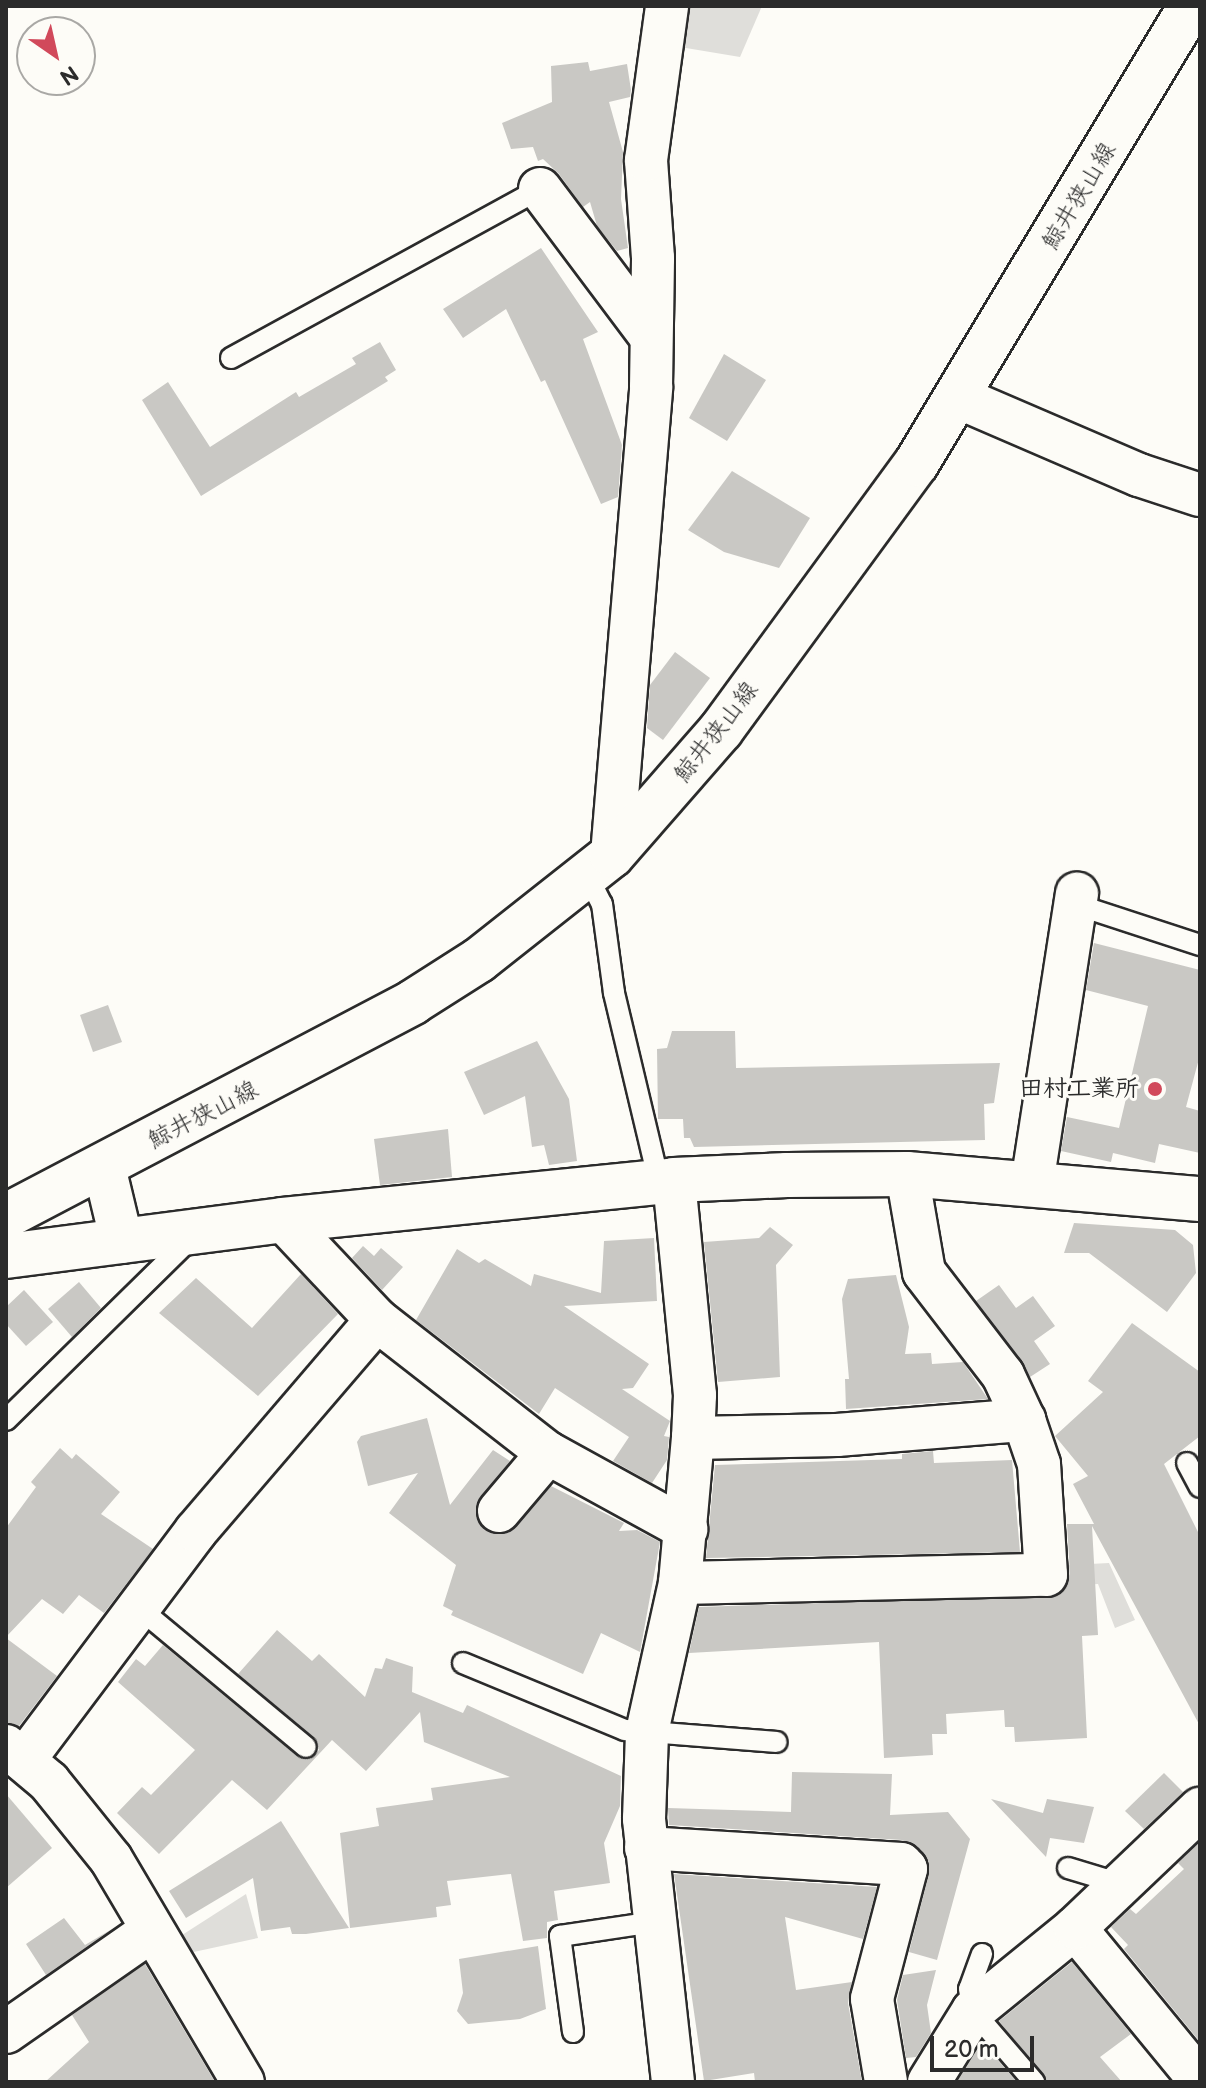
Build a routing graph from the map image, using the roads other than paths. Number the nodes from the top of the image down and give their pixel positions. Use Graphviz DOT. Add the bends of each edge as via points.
graph roads {
  1 [pos="667,6"];
  2 [pos="1189,27"];
  3 [pos="540,189"];
  4 [pos="651,337"];
  5 [pos="231,358"];
  6 [pos="960,398"];
  7 [pos="1200,495"];
  8 [pos="600,866"];
  9 [pos="1076,898"];
  10 [pos="1200,945"];
  11 [pos="104,1167"];
  12 [pos="907,1174"];
  13 [pos="666,1181"];
  14 [pos="1032,1184"];
  15 [pos="1200,1199"];
  16 [pos="6,1216"];
  17 [pos="283,1220"];
  18 [pos="196,1233"];
  19 [pos="122,1242"];
  20 [pos="6,1256"];
  21 [pos="377,1320"];
  22 [pos="6,1420"];
  23 [pos="1024,1420"];
  24 [pos="693,1438"];
  25 [pos="548,1453"];
  26 [pos="1187,1463"];
  27 [pos="1200,1487"];
  28 [pos="499,1511"];
  29 [pos="686,1529"];
  30 [pos="680,1583"];
  31 [pos="139,1608"];
  32 [pos="463,1663"];
  33 [pos="647,1732"];
  34 [pos="777,1742"];
  35 [pos="306,1747"];
  36 [pos="15,1753"];
  37 [pos="1200,1809"];
  38 [pos="646,1848"];
  39 [pos="1068,1868"];
  40 [pos="1121,1884"];
  41 [pos="655,1922"];
  42 [pos="1075,1928"];
  43 [pos="152,1930"];
  44 [pos="982,1954"];
  45 [pos="973,2011"];
  46 [pos="6,2032"];
  47 [pos="573,2032"];
  48 [pos="1200,2080"];
  49 [pos="931,2081"];
  50 [pos="243,2082"];
  51 [pos="673,2082"];
  52 [pos="886,2082"];
  53 [pos="1034,2082"];
  1 -- 4 [label="street" via="646,160"];
  2 -- 6 [label="main road, 鯨井狭山線"];
  3 -- 4 [label="street"];
  3 -- 5 [label="lane"];
  4 -- 8 [label="street"];
  6 -- 7 [label="street" via="1139,475"];
  6 -- 8 [label="main road, 鯨井狭山線" via="721,730"];
  8 -- 11 [label="main road, 鯨井狭山線" via="479,960 413,1002"];
  8 -- 13 [label="lane" via="614,993"];
  9 -- 10 [label="lane"];
  9 -- 14 [label="street"];
  11 -- 16 [label="main road, 鯨井狭山線"];
  11 -- 19 [label="street"];
  12 -- 13 [label="main road"];
  12 -- 14 [label="main road"];
  12 -- 23 [label="street" via="924,1272 1003,1375"];
  13 -- 17 [label="main road"];
  13 -- 24 [label="street" via="695,1395"];
  14 -- 15 [label="main road"];
  17 -- 18 [label="main road"];
  17 -- 21 [label="street"];
  18 -- 19 [label="main road"];
  18 -- 22 [label="lane"];
  19 -- 20 [label="main road"];
  21 -- 25 [label="street"];
  21 -- 31 [label="street" via="196,1531"];
  23 -- 24 [label="street" via="837,1435"];
  23 -- 30 [label="street" via="1039,1464 1046,1575"];
  24 -- 29 [label="street"];
  25 -- 28 [label="street"];
  25 -- 29 [label="street"];
  26 -- 27 [label="lane"];
  29 -- 30 [label="street"];
  30 -- 33 [label="street"];
  31 -- 35 [label="lane"];
  31 -- 36 [label="street"];
  32 -- 33 [label="lane" via="625,1730"];
  33 -- 34 [label="lane"];
  33 -- 38 [label="street"];
  36 -- 43 [label="street" via="84,1822"];
  37 -- 40 [label="street"];
  38 -- 41 [label="street"];
  38 -- 52 [label="street" via="901,1864 906,1869 872,1999"];
  39 -- 40 [label="lane"];
  40 -- 42 [label="street"];
  41 -- 47 [label="lane" via="560,1936"];
  41 -- 51 [label="street"];
  42 -- 45 [label="street"];
  42 -- 48 [label="street"];
  43 -- 46 [label="street"];
  43 -- 50 [label="street"];
  44 -- 45 [label="lane" via="969,1989"];
  45 -- 49 [label="street"];
  45 -- 53 [label="lane"];
}
